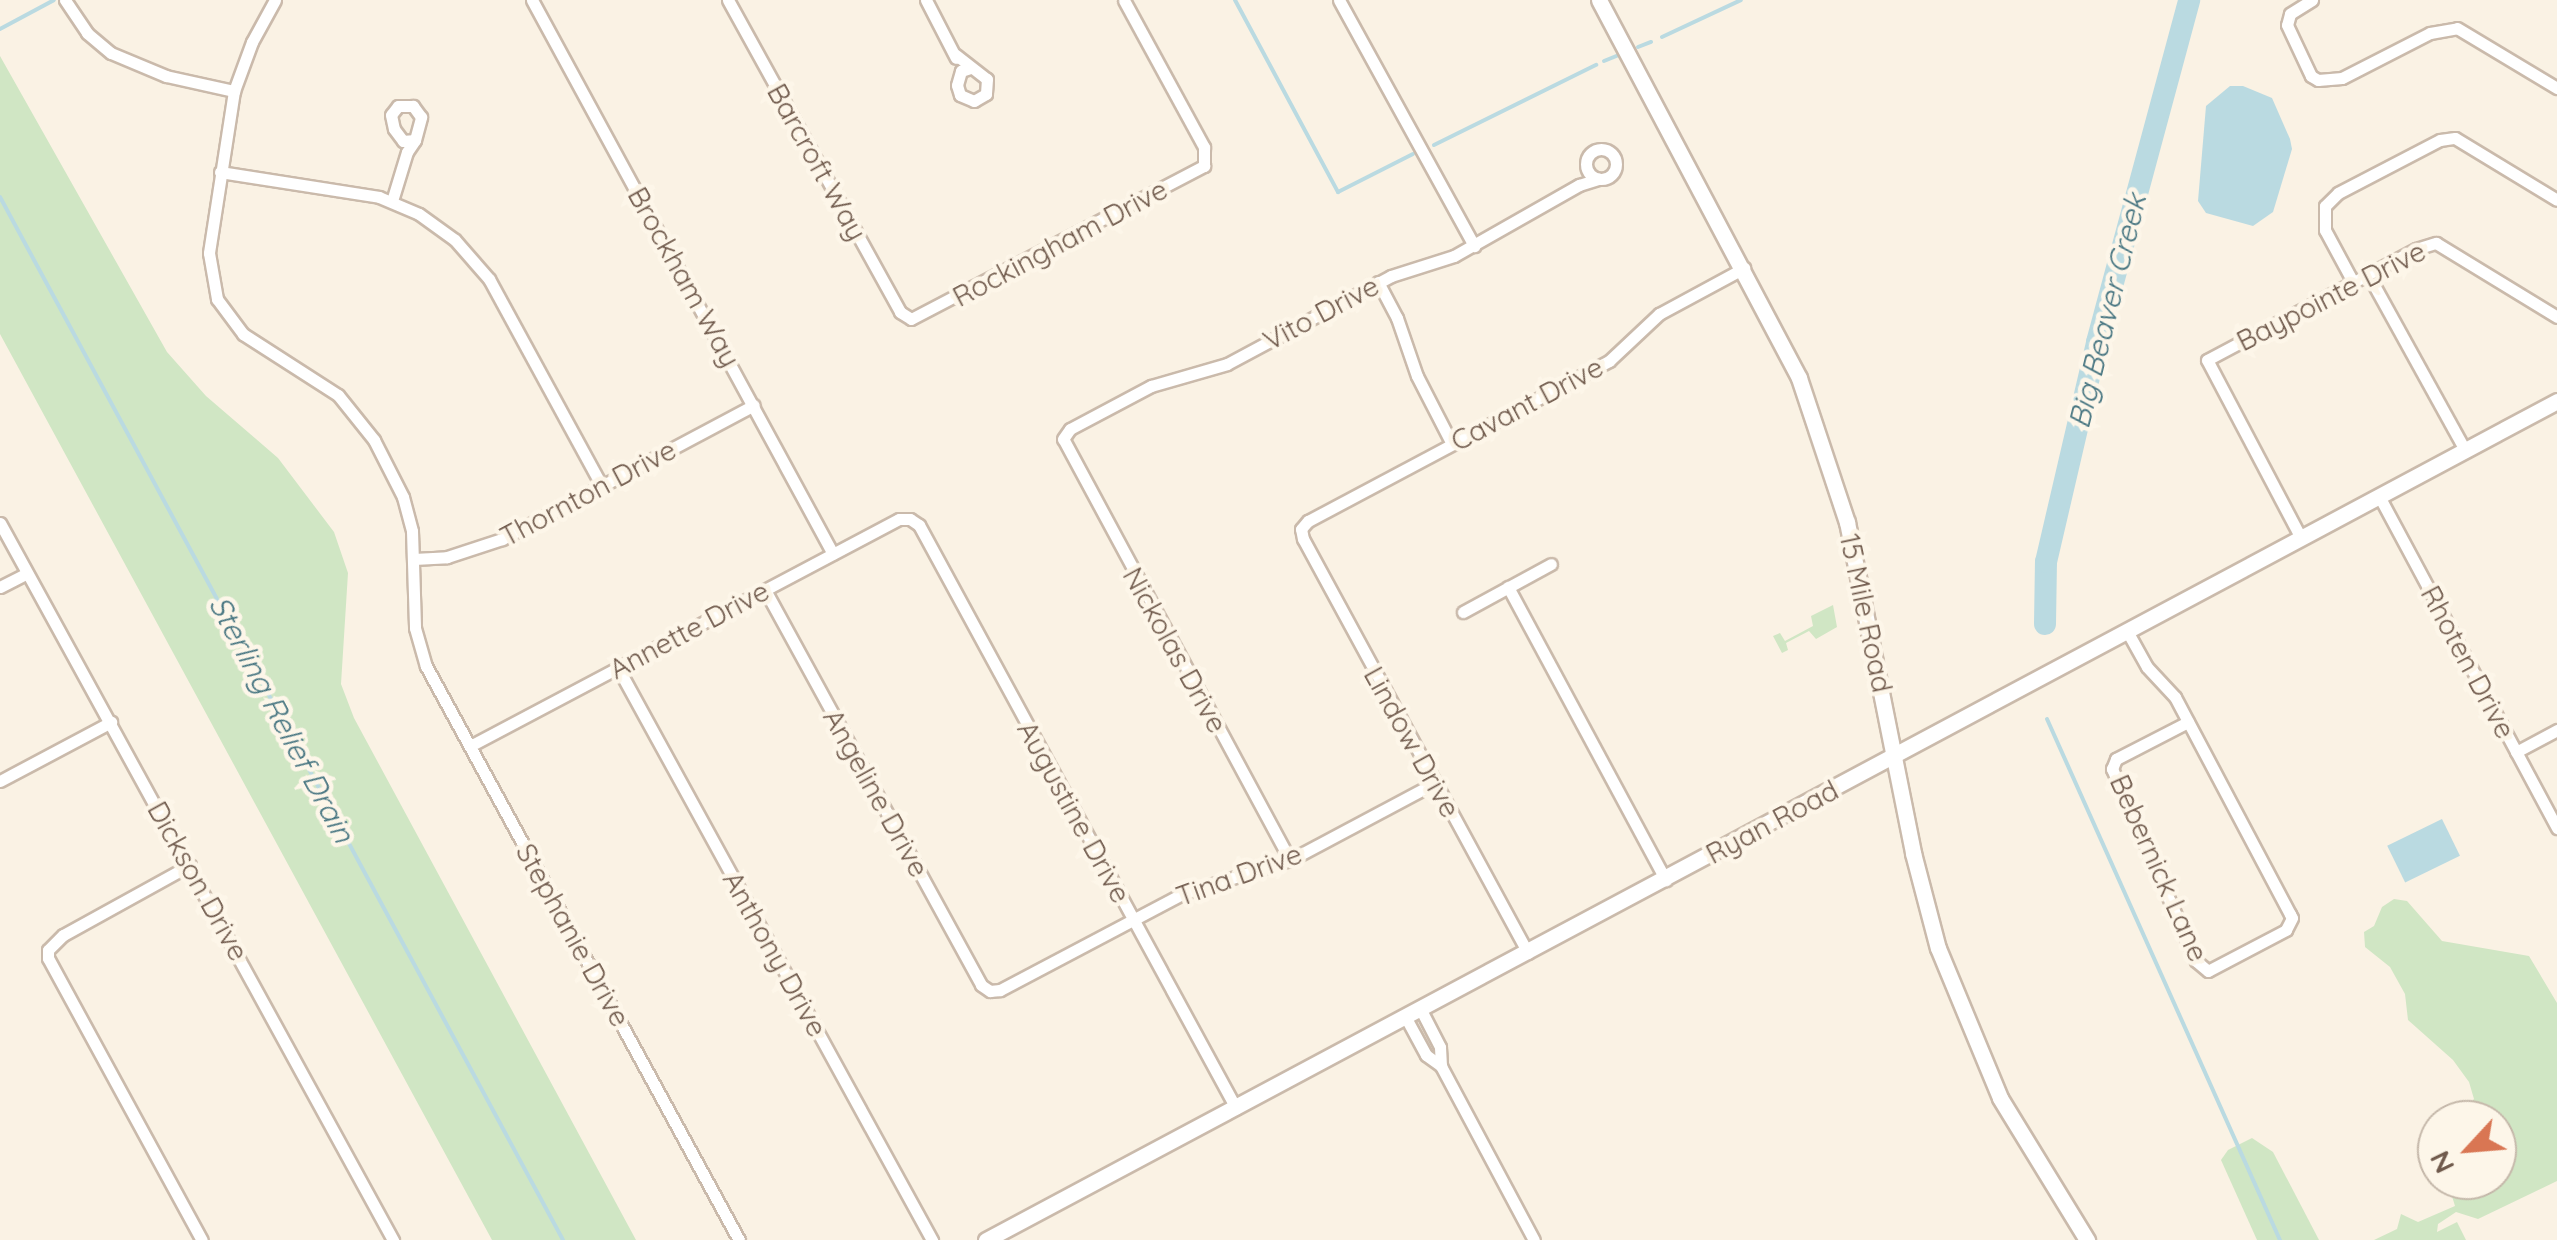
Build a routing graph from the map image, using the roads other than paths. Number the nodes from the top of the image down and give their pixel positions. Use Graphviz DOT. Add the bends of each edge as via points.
graph roads {
  1 [pos="64,0"];
  2 [pos="274,0"];
  3 [pos="532,0"];
  4 [pos="728,0"];
  5 [pos="926,0"];
  6 [pos="1124,0"];
  7 [pos="1339,0"];
  8 [pos="1598,0"];
  9 [pos="2312,0"];
  10 [pos="965,71"];
  11 [pos="2557,88"];
  12 [pos="234,91"];
  13 [pos="400,138"];
  14 [pos="415,140"];
  15 [pos="407,152"];
  16 [pos="1586,165"];
  17 [pos="220,172"];
  18 [pos="1598,179"];
  19 [pos="1579,184"];
  20 [pos="2557,200"];
  21 [pos="392,202"];
  22 [pos="1474,246"];
  23 [pos="1744,268"];
  24 [pos="1378,282"];
  25 [pos="2353,282"];
  26 [pos="2375,287"];
  27 [pos="2557,317"];
  28 [pos="910,319"];
  29 [pos="2557,401"];
  30 [pos="754,405"];
  31 [pos="1063,439"];
  32 [pos="1452,444"];
  33 [pos="2465,450"];
  34 [pos="602,486"];
  35 [pos="2379,496"];
  36 [pos="910,519"];
  37 [pos="0,523"];
  38 [pos="1301,529"];
  39 [pos="2302,538"];
  40 [pos="833,554"];
  41 [pos="414,559"];
  42 [pos="1551,564"];
  43 [pos="27,573"];
  44 [pos="1508,587"];
  45 [pos="0,588"];
  46 [pos="765,590"];
  47 [pos="1462,612"];
  48 [pos="2127,631"];
  49 [pos="618,668"];
  50 [pos="111,722"];
  51 [pos="2188,722"];
  52 [pos="2557,730"];
  53 [pos="470,746"];
  54 [pos="2516,752"];
  55 [pos="1895,755"];
  56 [pos="0,781"];
  57 [pos="1434,783"];
  58 [pos="2557,828"];
  59 [pos="1290,860"];
  60 [pos="190,865"];
  61 [pos="1666,880"];
  62 [pos="1133,919"];
  63 [pos="1528,953"];
  64 [pos="990,991"];
  65 [pos="1414,1014"];
  66 [pos="1236,1108"];
  67 [pos="202,1240"];
  68 [pos="393,1240"];
  69 [pos="739,1240"];
  70 [pos="932,1240"];
  71 [pos="986,1240"];
  72 [pos="1534,1240"];
  73 [pos="2088,1240"];
  1 -- 12 [label="street" via="86,33 110,53 166,76"];
  2 -- 12 [label="street, Stephanie Drive"];
  3 -- 30 [label="street, Brockham Way"];
  4 -- 28 [label="street, Barcroft Way" via="900,312"];
  5 -- 10 [label="street"];
  6 -- 28 [label="street, Rockingham Drive" via="1206,161"];
  7 -- 22 [label="street"];
  8 -- 23 [label="main road, 15 Mile Road"];
  9 -- 11 [label="street" via="2290,14 2287,25 2310,76 2328,82 2430,33 2457,28"];
  12 -- 17 [label="street, Stephanie Drive"];
  13 -- 14 [label="street"];
  13 -- 14 [label="street" via="392,114 408,104 421,118"];
  13 -- 15 [label="street"];
  14 -- 15 [label="street"];
  15 -- 21 [label="street"];
  16 -- 18 [label="street"];
  16 -- 18 [label="street" via="1595,150 1613,154 1613,174"];
  16 -- 19 [label="street"];
  17 -- 21 [label="street"];
  17 -- 41 [label="street, Stephanie Drive" via="209,253 217,299 243,334 356,414 403,497"];
  18 -- 19 [label="street, Vito Drive"];
  19 -- 22 [label="street, Vito Drive"];
  20 -- 25 [label="street" via="2455,138 2440,140 2325,206 2325,230"];
  21 -- 34 [label="street" via="432,222 476,260"];
  22 -- 24 [label="street, Vito Drive"];
  23 -- 32 [label="street, Cavant Drive" via="1659,314 1619,355"];
  23 -- 55 [label="main road, 15 Mile Road" via="1829,457"];
  24 -- 31 [label="street, Vito Drive" via="1227,364 1151,386"];
  24 -- 32 [label="street"];
  25 -- 27 [label="street, Baypointe Drive" via="2436,243"];
  25 -- 39 [label="street, Baypointe Drive" via="2207,360"];
  26 -- 33 [label="street"];
  29 -- 33 [label="main road, Ryan Road"];
  30 -- 34 [label="street, Thornton Drive"];
  30 -- 40 [label="street, Brockham Way"];
  31 -- 59 [label="street, Nickolas Drive"];
  32 -- 38 [label="street, Cavant Drive"];
  33 -- 35 [label="main road, Ryan Road"];
  34 -- 41 [label="street, Thornton Drive" via="487,545"];
  35 -- 39 [label="main road, Ryan Road"];
  35 -- 54 [label="street, Rhoten Drive"];
  36 -- 40 [label="street, Annette Drive"];
  36 -- 62 [label="street, Augustine Drive"];
  37 -- 43 [label="street, Dickson Drive"];
  38 -- 57 [label="street, Lindow Drive"];
  39 -- 48 [label="main road, Ryan Road"];
  40 -- 46 [label="street, Annette Drive"];
  41 -- 53 [label="street, Stephanie Drive" via="414,628 426,666"];
  42 -- 44 [label="street"];
  43 -- 45 [label="street"];
  43 -- 50 [label="street, Dickson Drive"];
  44 -- 47 [label="street"];
  44 -- 61 [label="street"];
  46 -- 49 [label="street, Annette Drive"];
  46 -- 64 [label="street, Angeline Drive"];
  48 -- 51 [label="street, Bebernick Lane"];
  48 -- 55 [label="main road, Ryan Road"];
  49 -- 53 [label="street, Annette Drive"];
  49 -- 70 [label="street, Anthony Drive"];
  50 -- 56 [label="street"];
  50 -- 60 [label="street, Dickson Drive"];
  51 -- 51 [label="street, Bebernick Lane" via="2292,918 2286,930 2205,971 2112,770 2116,759"];
  52 -- 54 [label="street"];
  53 -- 69 [label="street, Stephanie Drive"];
  54 -- 58 [label="street, Rhoten Drive"];
  55 -- 61 [label="main road, Ryan Road"];
  55 -- 73 [label="main road, 15 Mile Road" via="1923,896 1975,1045 2036,1164"];
  57 -- 59 [label="street, Tina Drive"];
  57 -- 63 [label="street, Lindow Drive"];
  59 -- 62 [label="street, Tina Drive" via="1184,893"];
  60 -- 67 [label="street" via="62,935 48,958"];
  60 -- 68 [label="street, Dickson Drive"];
  61 -- 63 [label="main road, Ryan Road"];
  62 -- 64 [label="street, Tina Drive"];
  62 -- 66 [label="street, Augustine Drive"];
  63 -- 65 [label="main road, Ryan Road"];
  65 -- 66 [label="main road, Ryan Road"];
  65 -- 72 [label="street" via="1440,1047 1441,1066"];
  66 -- 71 [label="main road, Ryan Road"];
}
